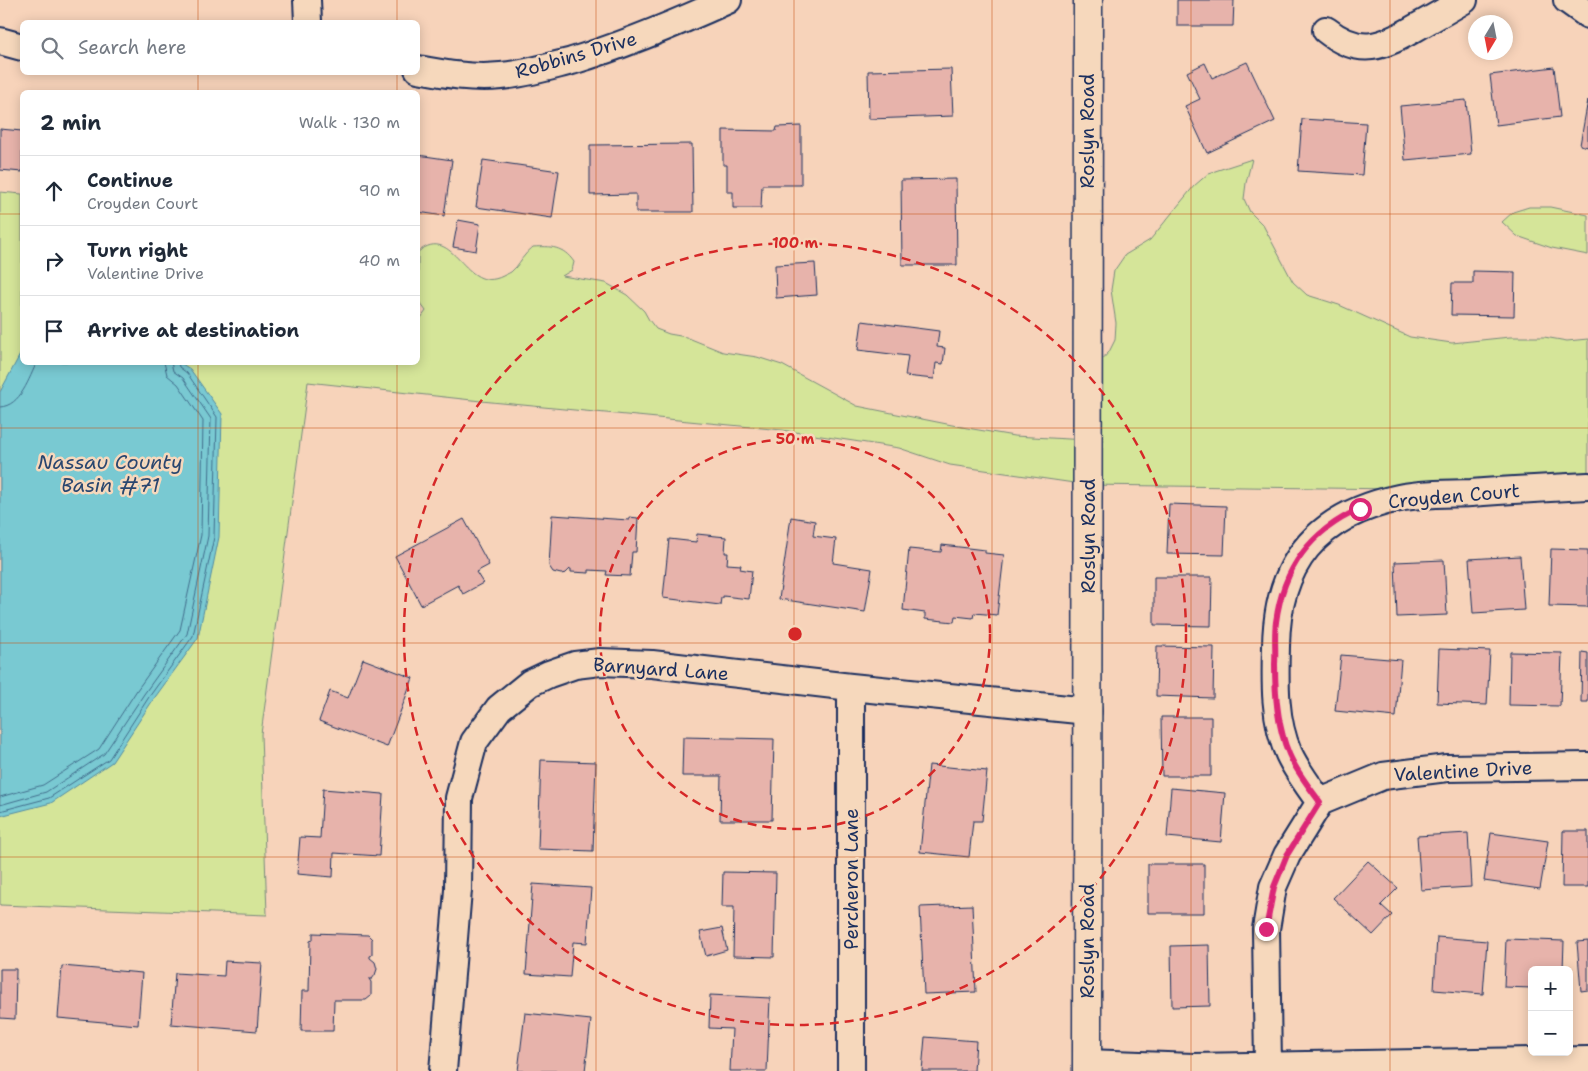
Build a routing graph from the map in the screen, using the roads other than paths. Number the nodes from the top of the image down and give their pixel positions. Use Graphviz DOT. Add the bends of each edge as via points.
graph roads {
  1 [pos="307,0"];
  2 [pos="728,0"];
  3 [pos="1088,0"];
  4 [pos="1464,0"];
  5 [pos="1567,0"];
  6 [pos="697,7"];
  7 [pos="1588,15"];
  8 [pos="308,20"];
  9 [pos="1326,30"];
  10 [pos="0,41"];
  11 [pos="20,47"];
  12 [pos="420,69"];
  13 [pos="1588,486"];
  14 [pos="851,687"];
  15 [pos="1088,711"];
  16 [pos="1588,766"];
  17 [pos="1320,802"];
  18 [pos="1588,1060"];
  19 [pos="1268,1066"];
  20 [pos="1087,1067"];
  21 [pos="443,1071"];
  22 [pos="851,1071"];
  1 -- 8 [label="street"];
  2 -- 6 [label="street, Robbins Drive"];
  3 -- 15 [label="main road, Roslyn Road"];
  4 -- 9 [label="street" via="1379,46 1351,44"];
  5 -- 7 [label="street"];
  6 -- 12 [label="street, Robbins Drive" via="642,37 534,72 456,76"];
  10 -- 11 [label="street"];
  13 -- 17 [label="street, Croyden Court" via="1399,498 1345,516 1328,526 1306,548 1294,565 1281,595 1276,623 1275,684 1278,713 1289,755"];
  14 -- 15 [label="street, Barnyard Lane"];
  14 -- 21 [label="street, Barnyard Lane" via="652,664 600,662 575,665 549,674 499,708 474,742 459,798 458,890"];
  14 -- 22 [label="street, Percheron Lane"];
  15 -- 20 [label="main road, Roslyn Road"];
  16 -- 17 [label="street, Valentine Drive" via="1447,768 1383,776"];
  17 -- 19 [label="street" via="1287,855 1274,887 1266,929"];
  18 -- 19 [label="street"];
  19 -- 20 [label="street"];
}
